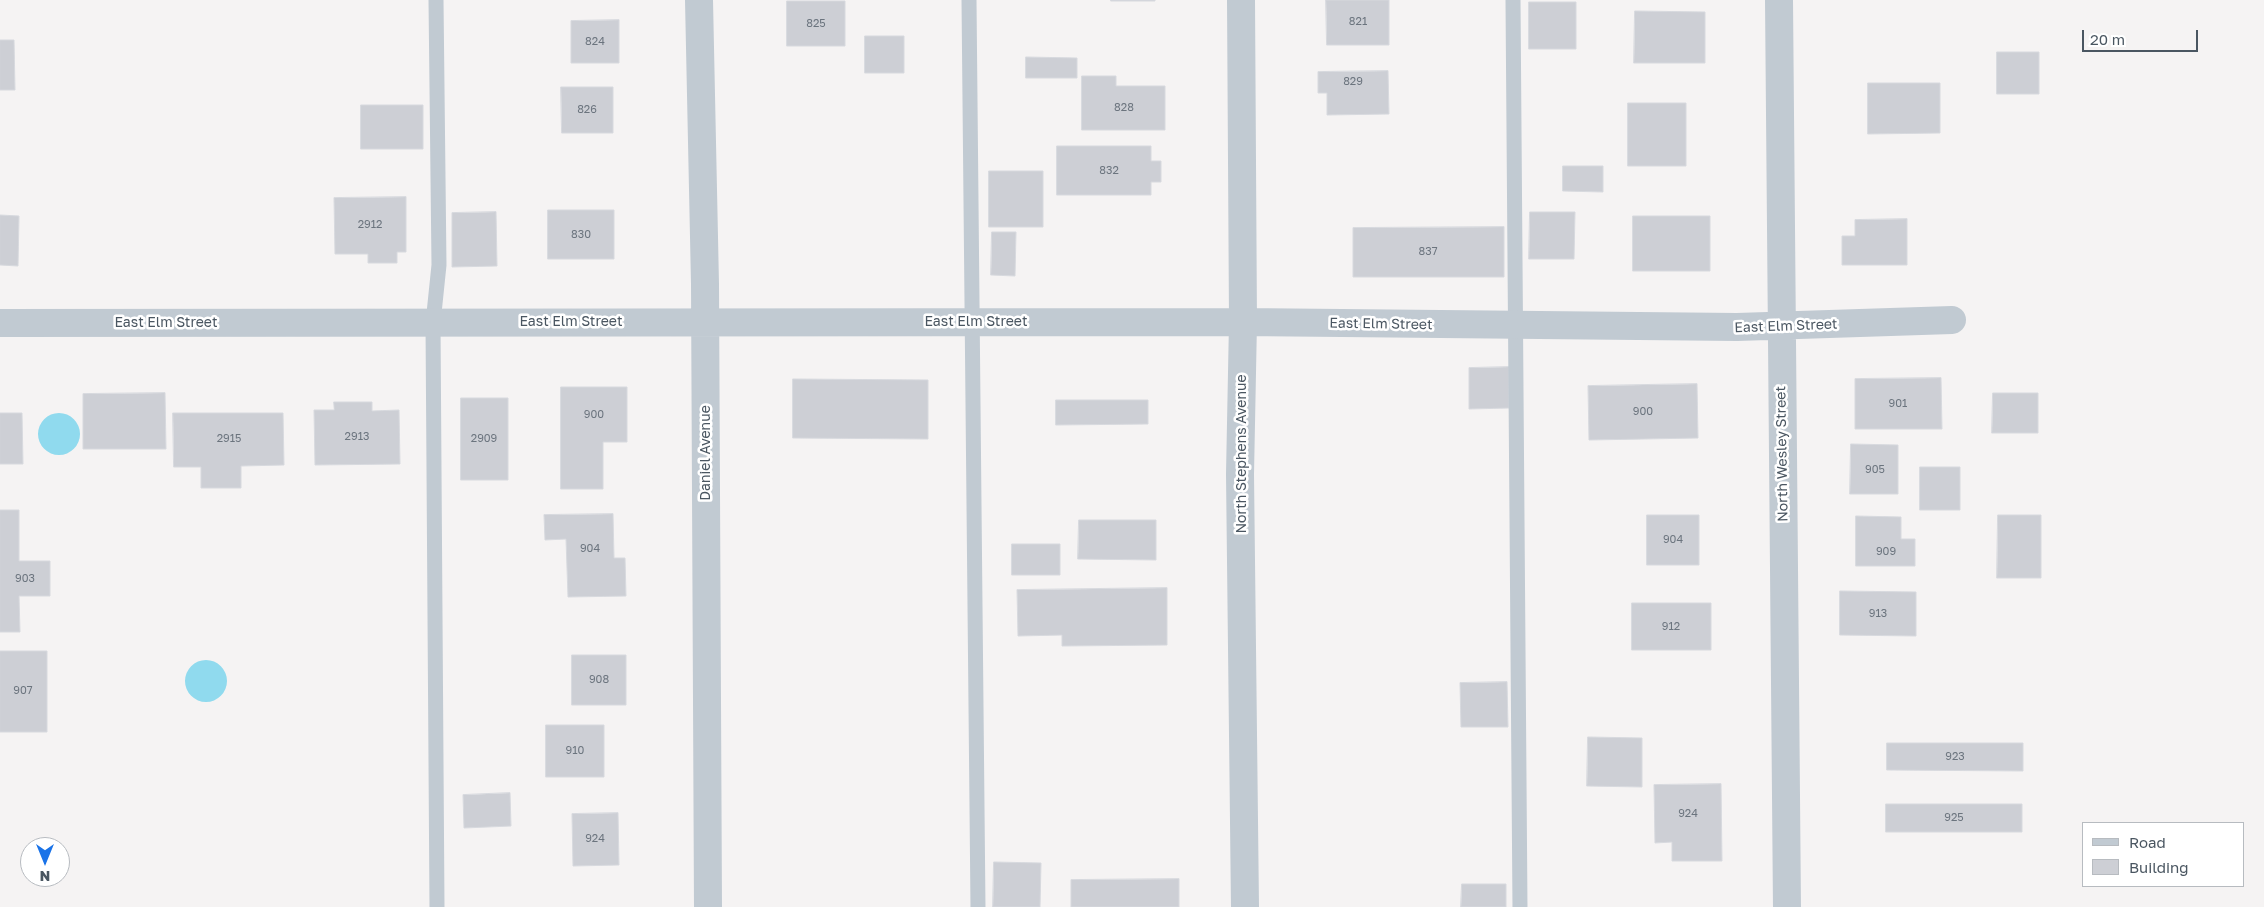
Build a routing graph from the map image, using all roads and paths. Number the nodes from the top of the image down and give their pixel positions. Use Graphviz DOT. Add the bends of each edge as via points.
graph roads {
  1 [pos="436,0"];
  2 [pos="699,0"];
  3 [pos="969,0"];
  4 [pos="1240,0"];
  5 [pos="1513,0"];
  6 [pos="1779,0"];
  7 [pos="1952,320"];
  8 [pos="705,322"];
  9 [pos="972,322"];
  10 [pos="1243,322"];
  11 [pos="0,323"];
  12 [pos="433,323"];
  13 [pos="1516,326"];
  14 [pos="1781,326"];
  15 [pos="437,907"];
  16 [pos="708,907"];
  17 [pos="978,907"];
  18 [pos="1245,907"];
  19 [pos="1520,907"];
  20 [pos="1787,907"];
  1 -- 12 [label="lane" via="439,265"];
  2 -- 8 [label="street, Daniel Avenue"];
  3 -- 9 [label="lane"];
  4 -- 10 [label="street, North Stephens Avenue"];
  5 -- 13 [label="lane"];
  6 -- 14 [label="street, North Wesley Street"];
  7 -- 14 [label="street, East Elm Street"];
  8 -- 9 [label="street, East Elm Street"];
  8 -- 12 [label="street, East Elm Street"];
  8 -- 16 [label="street, Daniel Avenue"];
  9 -- 10 [label="street, East Elm Street"];
  9 -- 17 [label="lane"];
  10 -- 13 [label="street, East Elm Street"];
  10 -- 18 [label="street, North Stephens Avenue" via="1240,474"];
  11 -- 12 [label="street, East Elm Street"];
  12 -- 15 [label="lane"];
  13 -- 14 [label="street, East Elm Street"];
  13 -- 19 [label="lane"];
  14 -- 20 [label="street, North Wesley Street"];
}
